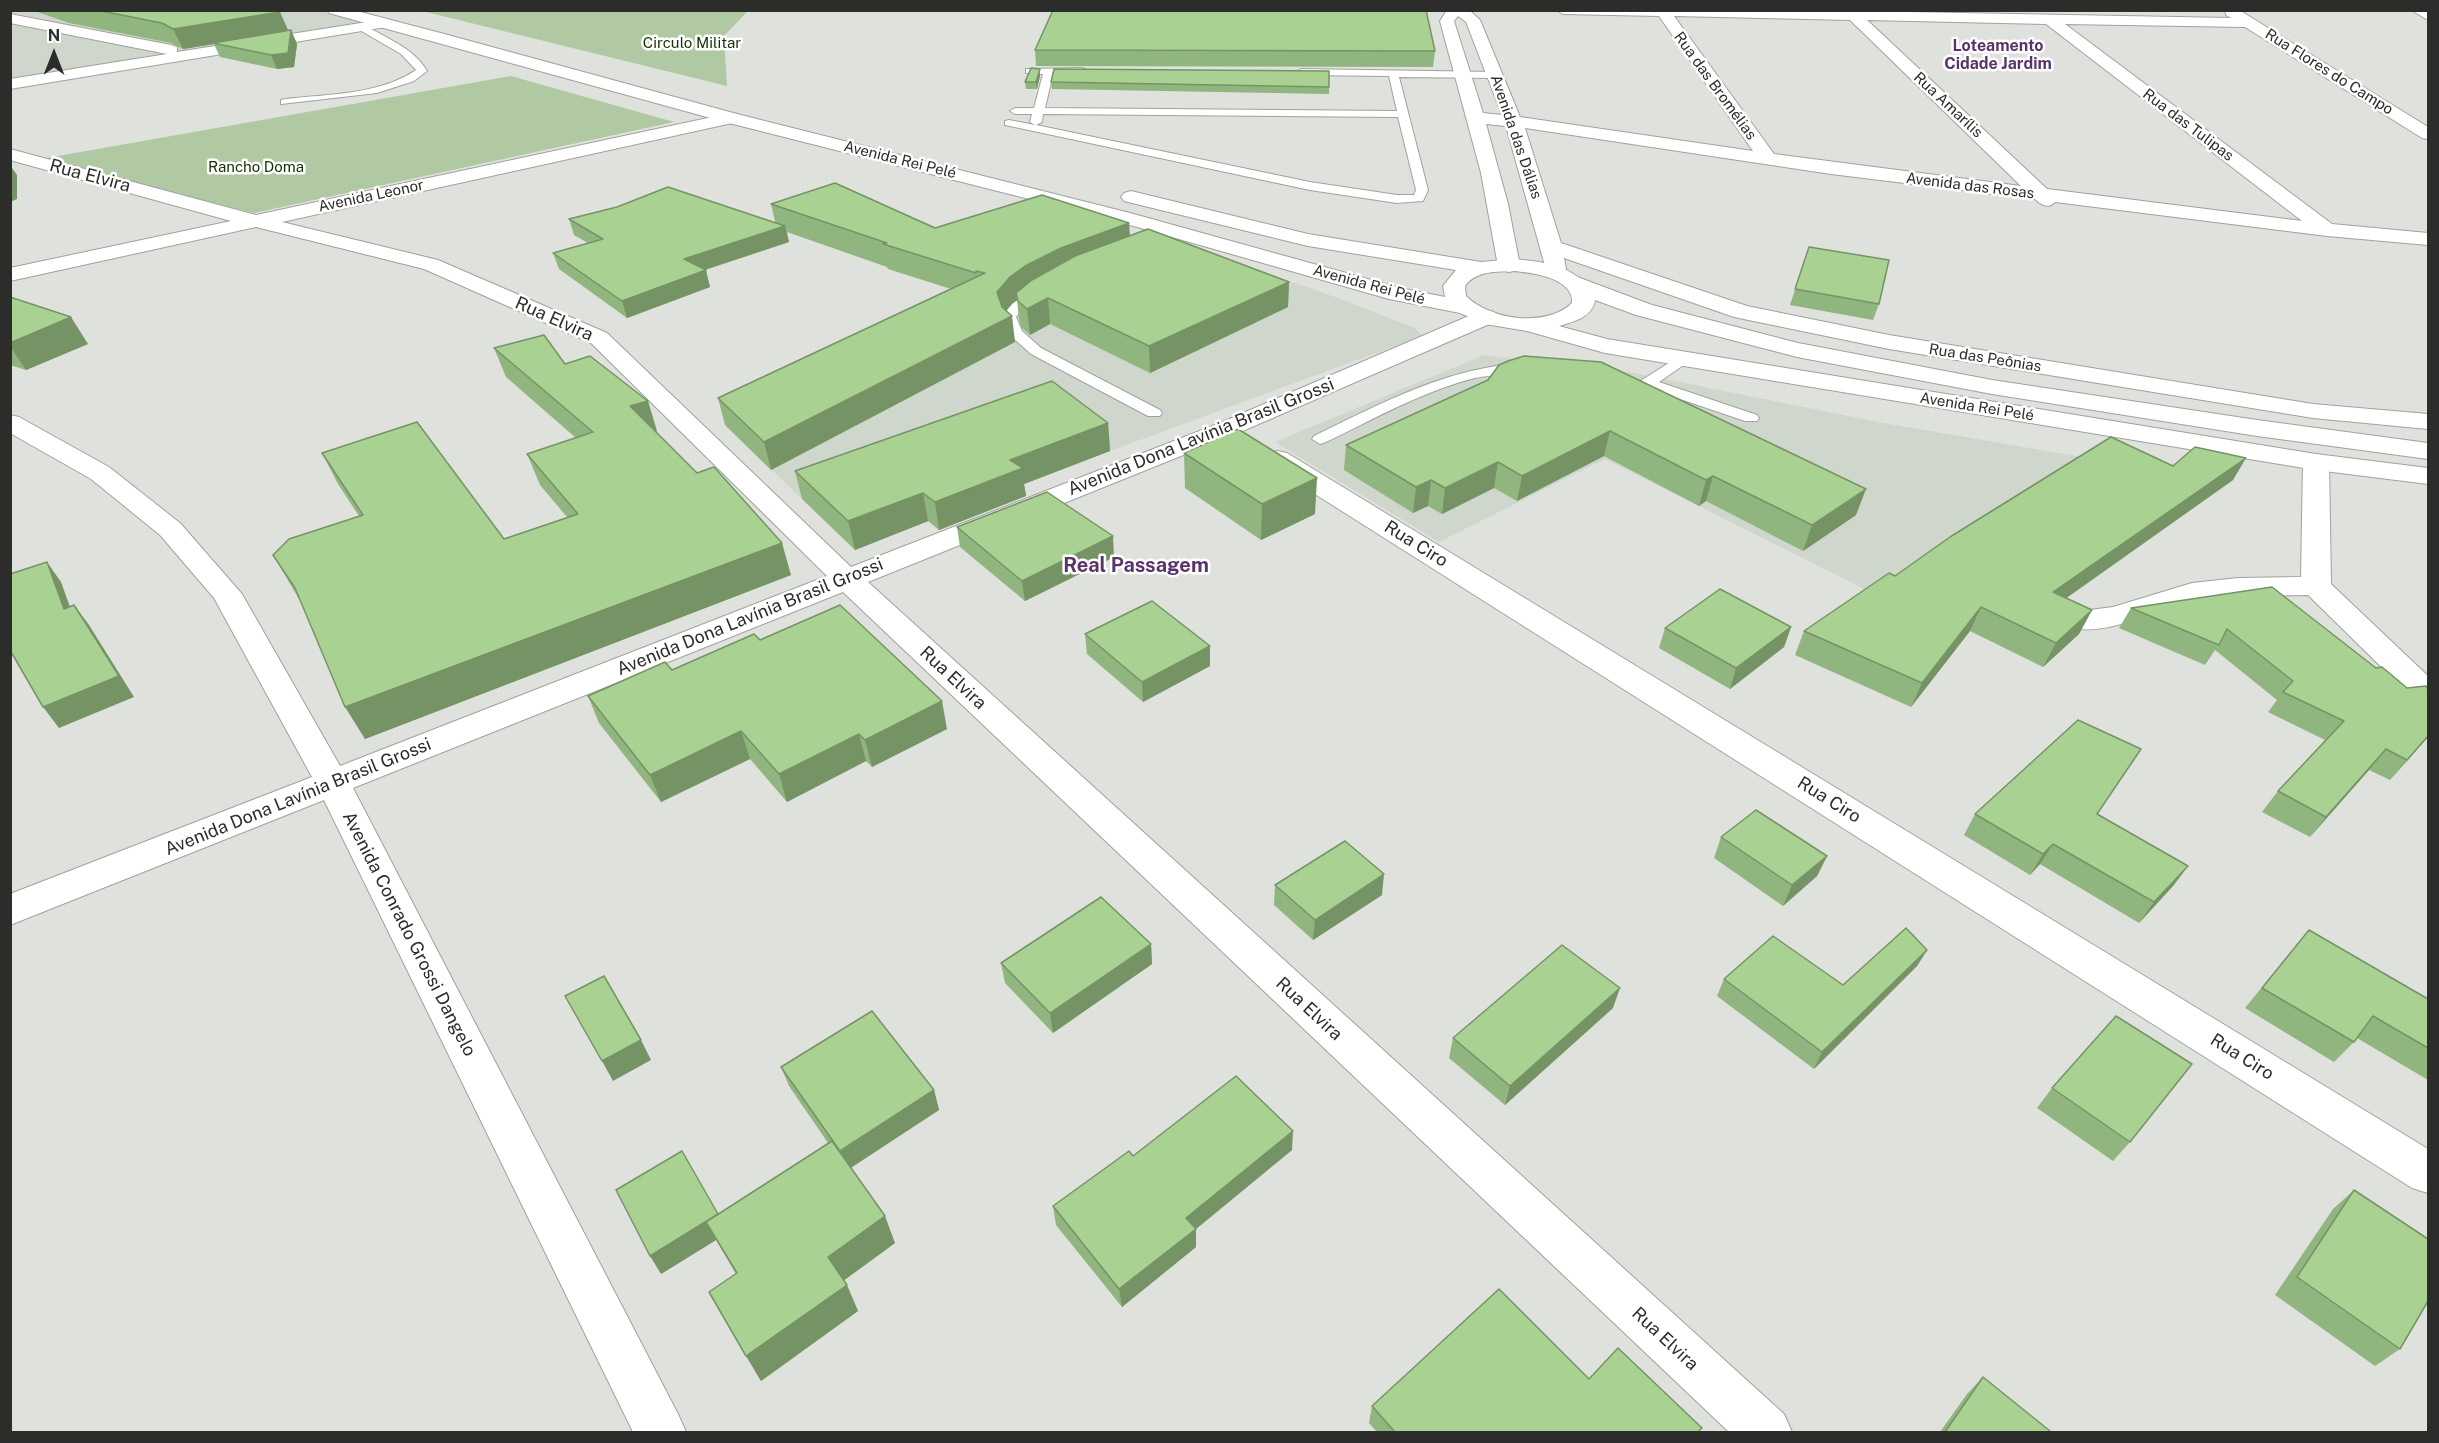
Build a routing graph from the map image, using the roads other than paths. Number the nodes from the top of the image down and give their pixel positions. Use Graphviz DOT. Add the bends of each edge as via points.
graph roads {
  1 [pos="333,10"];
  2 [pos="1457,10"];
  3 [pos="1563,10"];
  4 [pos="2229,10"];
  5 [pos="2418,10"];
  6 [pos="1663,12"];
  7 [pos="1853,15"];
  8 [pos="2428,16"];
  9 [pos="388,17"];
  10 [pos="10,18"];
  11 [pos="2049,19"];
  12 [pos="2249,22"];
  13 [pos="361,27"];
  14 [pos="524,44"];
  15 [pos="193,54"];
  16 [pos="1030,71"];
  17 [pos="1050,71"];
  18 [pos="1096,71"];
  19 [pos="1292,72"];
  20 [pos="1393,73"];
  21 [pos="1462,75"];
  22 [pos="1495,75"];
  23 [pos="10,84"];
  24 [pos="285,102"];
  25 [pos="1015,111"];
  26 [pos="1039,111"];
  27 [pos="1404,114"];
  28 [pos="793,116"];
  29 [pos="731,118"];
  30 [pos="1009,123"];
  31 [pos="1479,125"];
  32 [pos="1034,127"];
  33 [pos="1516,128"];
  34 [pos="2428,134"];
  35 [pos="908,143"];
  36 [pos="10,154"];
  37 [pos="1768,159"];
  38 [pos="1114,193"];
  39 [pos="2040,204"];
  40 [pos="2013,210"];
  41 [pos="2060,216"];
  42 [pos="254,221"];
  43 [pos="2327,230"];
  44 [pos="2186,231"];
  45 [pos="1185,234"];
  46 [pos="2428,239"];
  47 [pos="1165,242"];
  48 [pos="1552,247"];
  49 [pos="2348,251"];
  50 [pos="1509,266"];
  51 [pos="1482,268"];
  52 [pos="10,274"];
  53 [pos="1565,278"];
  54 [pos="1052,286"];
  55 [pos="1476,312"];
  56 [pos="1528,324"];
  57 [pos="1683,359"];
  58 [pos="1539,368"];
  59 [pos="1154,413"];
  60 [pos="1751,418"];
  61 [pos="10,422"];
  62 [pos="2428,422"];
  63 [pos="1229,428"];
  64 [pos="1320,439"];
  65 [pos="2428,451"];
  66 [pos="2316,462"];
  67 [pos="2428,476"];
  68 [pos="846,578"];
  69 [pos="2316,586"];
  70 [pos="2077,620"];
  71 [pos="2428,694"];
  72 [pos="333,784"];
  73 [pos="10,910"];
  74 [pos="2428,1173"];
  75 [pos="660,1432"];
  76 [pos="1766,1432"];
  1 -- 9 [label="street, Avenida Rei Pelé"];
  2 -- 21 [label="street, Avenida das Dálias" via="1447,21"];
  2 -- 22 [label="street, Avenida das Dálias" via="1473,20"];
  3 -- 6 [label="street"];
  4 -- 12 [label="street, Rua Flores do Campo"];
  5 -- 8 [label="street"];
  6 -- 7 [label="street"];
  6 -- 37 [label="street, Rua das Bromélias"];
  7 -- 11 [label="street"];
  7 -- 39 [label="street, Rua Amarílis"];
  9 -- 13 [label="street"];
  9 -- 14 [label="street, Avenida Rei Pelé"];
  9 -- 29 [label="street, Avenida Rei Pelé"];
  10 -- 15 [label="street"];
  11 -- 12 [label="street"];
  11 -- 43 [label="street, Rua das Tulipas"];
  12 -- 34 [label="street, Rua Flores do Campo"];
  13 -- 15 [label="street"];
  13 -- 24 [label="lane" via="409,55 420,63 422,71 395,86"];
  15 -- 23 [label="street"];
  16 -- 17 [label="lane"];
  17 -- 18 [label="lane"];
  17 -- 26 [label="lane"];
  19 -- 20 [label="lane"];
  20 -- 21 [label="lane"];
  20 -- 27 [label="lane"];
  21 -- 22 [label="lane"];
  21 -- 31 [label="street, Avenida das Dálias"];
  22 -- 33 [label="street, Avenida das Dálias"];
  25 -- 26 [label="lane"];
  26 -- 27 [label="lane"];
  26 -- 32 [label="lane"];
  27 -- 32 [label="lane" via="1422,190 1419,198 1412,200 1310,186"];
  28 -- 35 [label="street, Avenida Rei Pelé"];
  29 -- 42 [label="street, Avenida Leonor"];
  29 -- 45 [label="street, Avenida Rei Pelé"];
  30 -- 32 [label="lane"];
  31 -- 33 [label="street"];
  31 -- 50 [label="street, Avenida das Dálias"];
  33 -- 37 [label="street, Avenida das Rosas"];
  33 -- 40 [label="street, Avenida das Rosas" via="1824,184"];
  33 -- 48 [label="street, Avenida das Dálias"];
  36 -- 42 [label="street, Rua Elvira"];
  37 -- 39 [label="street, Avenida das Rosas"];
  38 -- 51 [label="street, Avenida Rei Pelé" via="1308,240"];
  39 -- 41 [label="street, Rua Amarílis"];
  39 -- 43 [label="street, Avenida das Rosas"];
  42 -- 52 [label="street, Avenida Leonor"];
  42 -- 68 [label="street, Rua Elvira" via="431,264 598,338"];
  43 -- 46 [label="street, Avenida das Rosas"];
  44 -- 49 [label="street"];
  45 -- 47 [label="lane"];
  45 -- 55 [label="street, Avenida Rei Pelé" via="1397,294"];
  48 -- 53 [label="street, Avenida das Dálias"];
  48 -- 62 [label="street, Rua das Peônias" via="1742,312 1889,342 2313,411"];
  50 -- 51 [label="street, Avenida Rei Pelé"];
  50 -- 53 [label="street, Avenida Rei Pelé" via="1533,267"];
  51 -- 55 [label="street" via="1454,285 1453,292 1457,300"];
  53 -- 56 [label="street, Avenida das Dálias" via="1582,292 1584,302 1578,310 1566,318"];
  53 -- 65 [label="street, Avenida Rei Pelé" via="1644,310 1797,350 1992,387"];
  54 -- 59 [label="lane" via="1016,307 1009,317 1012,329 1036,351"];
  55 -- 56 [label="street, Avenida Rei Pelé"];
  55 -- 63 [label="street, Avenida Dona Lavínia Brasil Grossi"];
  56 -- 57 [label="street, Avenida Rei Pelé" via="1605,346"];
  57 -- 60 [label="lane" via="1642,382"];
  57 -- 66 [label="street, Avenida Rei Pelé"];
  58 -- 64 [label="lane" via="1486,369 1456,378"];
  61 -- 72 [label="street, Avenida Conrado Grossi Dangelo" via="100,473 177,537 227,594"];
  63 -- 68 [label="street, Avenida Dona Lavínia Brasil Grossi"];
  63 -- 74 [label="street, Rua Ciro"];
  66 -- 67 [label="street, Avenida Rei Pelé"];
  66 -- 69 [label="street"];
  68 -- 72 [label="street, Avenida Dona Lavínia Brasil Grossi"];
  68 -- 76 [label="street, Rua Elvira"];
  69 -- 70 [label="street" via="2192,592 2107,620"];
  69 -- 71 [label="street"];
  72 -- 73 [label="street, Avenida Dona Lavínia Brasil Grossi"];
  72 -- 75 [label="street, Avenida Conrado Grossi Dangelo"];
}
